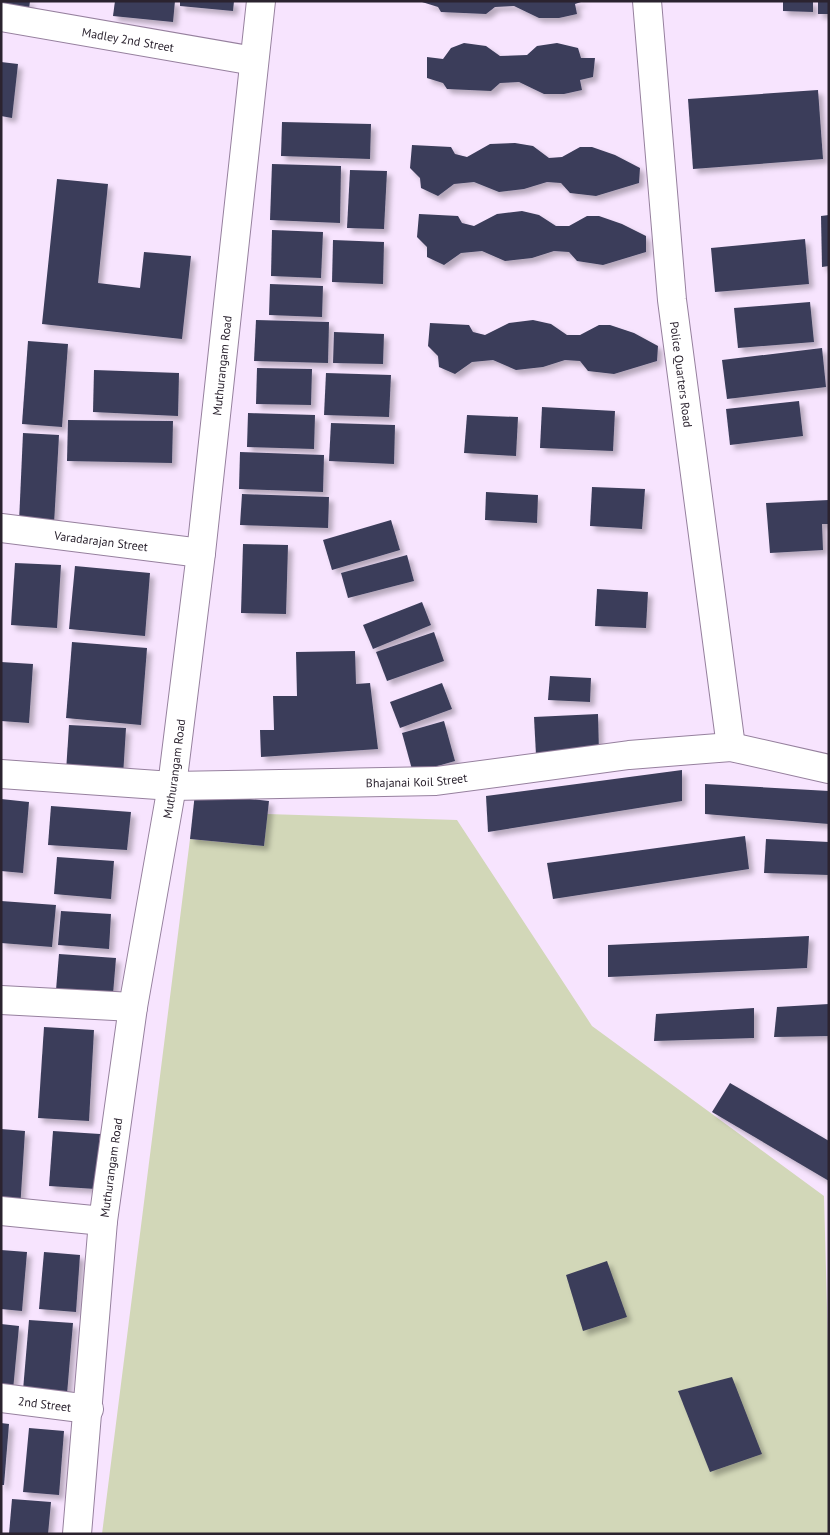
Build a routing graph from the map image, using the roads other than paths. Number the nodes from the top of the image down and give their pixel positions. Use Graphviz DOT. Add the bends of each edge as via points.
graph roads {
  1 [pos="261,1"];
  2 [pos="647,1"];
  3 [pos="1,17"];
  4 [pos="254,61"];
  5 [pos="1,528"];
  6 [pos="201,553"];
  7 [pos="731,747"];
  8 [pos="829,769"];
  9 [pos="1,774"];
  10 [pos="172,786"];
  11 [pos="1,1000"];
  12 [pos="134,1007"];
  13 [pos="1,1211"];
  14 [pos="103,1221"];
  15 [pos="1,1398"];
  16 [pos="89,1409"];
  17 [pos="76,1534"];
  1 -- 4 [label="street, Muthurangam Road"];
  2 -- 7 [label="street, Police Quarters Road" via="672,300"];
  3 -- 4 [label="street, Madley 2nd Street"];
  4 -- 6 [label="street, Muthurangam Road"];
  5 -- 6 [label="street, Varadarajan Street"];
  6 -- 10 [label="street, Muthurangam Road"];
  7 -- 8 [label="street, Bhajanai Koil Street"];
  7 -- 10 [label="street, Bhajanai Koil Street" via="629,755 436,781"];
  9 -- 10 [label="street, Bhajanai Koil Street"];
  10 -- 12 [label="street, Muthurangam Road"];
  11 -- 12 [label="street"];
  12 -- 14 [label="street, Muthurangam Road"];
  13 -- 14 [label="street"];
  14 -- 16 [label="street, Muthurangam Road"];
  15 -- 16 [label="street, 2nd Street"];
  16 -- 17 [label="street, Muthurangam Road"];
}
